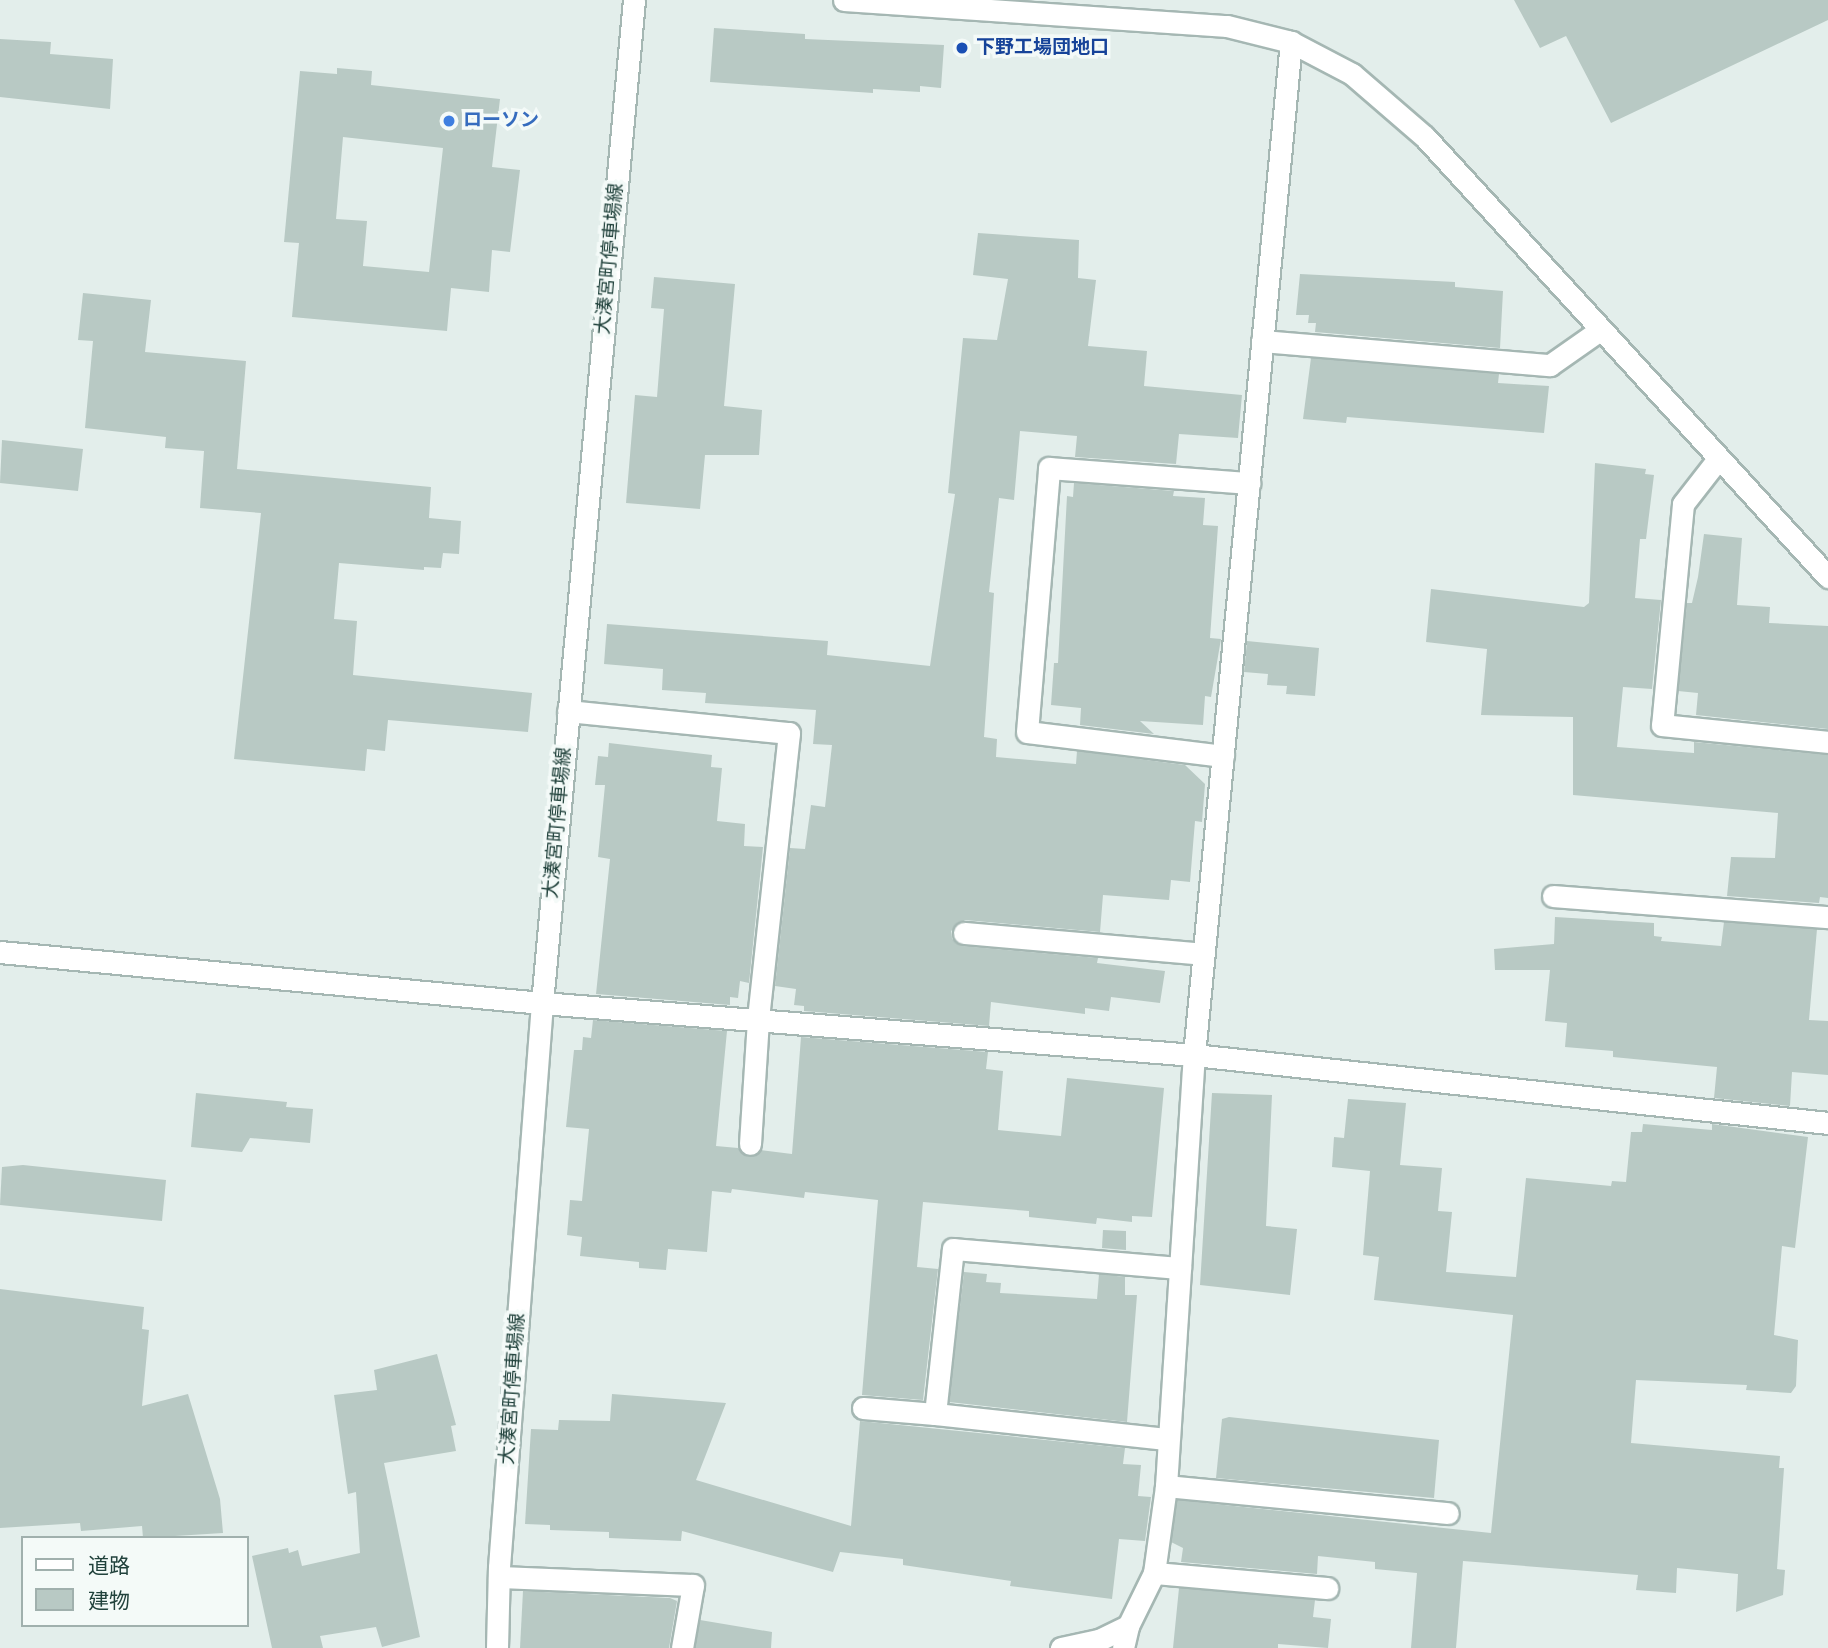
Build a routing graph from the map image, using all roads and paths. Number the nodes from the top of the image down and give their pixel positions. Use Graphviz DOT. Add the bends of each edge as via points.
graph roads {
  1 [pos="634,0"];
  2 [pos="844,0"];
  3 [pos="1291,42"];
  4 [pos="1600,330"];
  5 [pos="1262,341"];
  6 [pos="1718,459"];
  7 [pos="1249,483"];
  8 [pos="1828,577"];
  9 [pos="568,711"];
  10 [pos="1828,743"];
  11 [pos="1223,756"];
  12 [pos="1553,896"];
  13 [pos="1828,917"];
  14 [pos="964,933"];
  15 [pos="0,952"];
  16 [pos="1203,954"];
  17 [pos="541,1003"];
  18 [pos="758,1020"];
  19 [pos="1194,1055"];
  20 [pos="1828,1123"];
  21 [pos="750,1144"];
  22 [pos="1180,1268"];
  23 [pos="863,1408"];
  24 [pos="935,1414"];
  25 [pos="1166,1439"];
  26 [pos="1166,1486"];
  27 [pos="1448,1513"];
  28 [pos="1154,1573"];
  29 [pos="499,1577"];
  30 [pos="1326,1588"];
  31 [pos="1128,1626"];
  32 [pos="497,1648"];
  33 [pos="682,1648"];
  34 [pos="1061,1648"];
  35 [pos="1123,1648"];
  1 -- 9 [label="street, 大湊宮町停車場線"];
  2 -- 3 [label="street" via="1227,26"];
  3 -- 4 [label="street" via="1352,74 1424,137"];
  3 -- 5 [label="street"];
  4 -- 5 [label="street" via="1550,365"];
  4 -- 6 [label="street"];
  5 -- 7 [label="street"];
  6 -- 8 [label="street"];
  6 -- 10 [label="street" via="1683,504 1662,725"];
  7 -- 11 [label="street"];
  7 -- 11 [label="street" via="1049,468 1027,732"];
  9 -- 17 [label="street, 大湊宮町停車場線"];
  9 -- 18 [label="street" via="789,733"];
  11 -- 16 [label="street"];
  12 -- 13 [label="street"];
  14 -- 16 [label="street"];
  15 -- 17 [label="street"];
  16 -- 19 [label="street"];
  17 -- 18 [label="street"];
  17 -- 29 [label="street, 大湊宮町停車場線"];
  18 -- 19 [label="street"];
  18 -- 21 [label="street"];
  19 -- 20 [label="street"];
  19 -- 22 [label="street"];
  22 -- 24 [label="street" via="953,1249"];
  22 -- 25 [label="street"];
  23 -- 24 [label="street"];
  24 -- 25 [label="street"];
  25 -- 26 [label="street"];
  26 -- 27 [label="street"];
  26 -- 28 [label="street"];
  28 -- 30 [label="street"];
  28 -- 31 [label="street"];
  29 -- 32 [label="street, 大湊宮町停車場線"];
  29 -- 33 [label="street" via="693,1585"];
  31 -- 34 [label="street" via="1099,1640"];
  31 -- 35 [label="street"];
}
